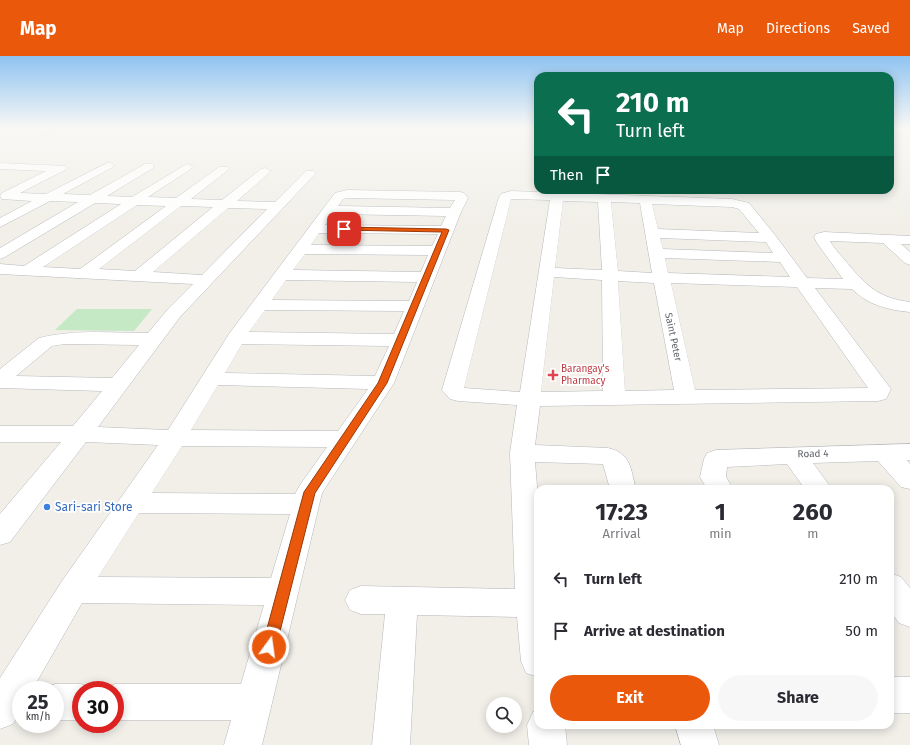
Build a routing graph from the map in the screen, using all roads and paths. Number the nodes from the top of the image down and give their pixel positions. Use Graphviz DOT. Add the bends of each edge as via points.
graph roads {
  1 [pos="109,165"];
  2 [pos="0,166"];
  3 [pos="149,166"];
  4 [pos="187,167"];
  5 [pos="223,169"];
  6 [pos="265,171"];
  7 [pos="310,173"];
  8 [pos="50,196"];
  9 [pos="3,197"];
  10 [pos="557,197"];
  11 [pos="94,198"];
  12 [pos="604,198"];
  13 [pos="136,200"];
  14 [pos="645,200"];
  15 [pos="180,202"];
  16 [pos="224,204"];
  17 [pos="277,206"];
  18 [pos="322,219"];
  19 [pos="0,223"];
  20 [pos="446,231"];
  21 [pos="652,233"];
  22 [pos="770,238"];
  23 [pos="887,239"];
  24 [pos="910,240"];
  25 [pos="301,249"];
  26 [pos="656,252"];
  27 [pos="0,254"];
  28 [pos="785,258"];
  29 [pos="910,260"];
  30 [pos="0,269"];
  31 [pos="26,271"];
  32 [pos="547,272"];
  33 [pos="84,274"];
  34 [pos="281,275"];
  35 [pos="610,276"];
  36 [pos="138,277"];
  37 [pos="427,277"];
  38 [pos="660,278"];
  39 [pos="205,280"];
  40 [pos="802,282"];
  41 [pos="854,284"];
  42 [pos="260,305"];
  43 [pos="415,306"];
  44 [pos="910,307"];
  45 [pos="236,338"];
  46 [pos="154,340"];
  47 [pos="401,340"];
  48 [pos="0,378"];
  49 [pos="212,379"];
  50 [pos="0,382"];
  51 [pos="383,383"];
  52 [pos="118,384"];
  53 [pos="686,396"];
  54 [pos="614,397"];
  55 [pos="530,399"];
  56 [pos="0,434"];
  57 [pos="80,434"];
  58 [pos="175,438"];
  59 [pos="345,439"];
  60 [pos="910,452"];
  61 [pos="885,453"];
  62 [pos="522,454"];
  63 [pos="794,455"];
  64 [pos="910,480"];
  65 [pos="622,485"];
  66 [pos="718,485"];
  67 [pos="816,485"];
  68 [pos="130,503"];
  69 [pos="306,504"];
  70 [pos="11,506"];
  71 [pos="0,534"];
  72 [pos="73,590"];
  73 [pos="894,591"];
  74 [pos="283,592"];
  75 [pos="361,600"];
  76 [pos="402,602"];
  77 [pos="534,603"];
  78 [pos="910,613"];
  79 [pos="894,694"];
  80 [pos="910,695"];
  81 [pos="124,702"];
  82 [pos="255,702"];
  83 [pos="9,705"];
  84 [pos="546,729"];
  85 [pos="695,729"];
  86 [pos="243,745"];
  87 [pos="391,745"];
  88 [pos="548,745"];
  89 [pos="700,745"];
  1 -- 8 [label="street"];
  2 -- 9 [label="street" via="61,168"];
  3 -- 11 [label="street"];
  4 -- 13 [label="street"];
  5 -- 15 [label="street"];
  6 -- 16 [label="street"];
  7 -- 17 [label="street"];
  8 -- 9 [label="street"];
  8 -- 11 [label="street"];
  8 -- 19 [label="street"];
  10 -- 12 [label="street"];
  10 -- 32 [label="street"];
  10 -- 55 [label="street" via="505,197 453,390 466,395"];
  11 -- 13 [label="street"];
  11 -- 27 [label="street"];
  12 -- 14 [label="street"];
  12 -- 35 [label="street"];
  13 -- 15 [label="street"];
  13 -- 31 [label="street"];
  14 -- 21 [label="street, Saint Peter"];
  14 -- 22 [label="street" via="739,204 744,206"];
  15 -- 16 [label="street"];
  15 -- 33 [label="street"];
  16 -- 17 [label="street"];
  16 -- 36 [label="street"];
  17 -- 39 [label="street"];
  18 -- 20 [label="street"];
  18 -- 20 [label="street" via="339,196 347,194 460,196 462,198"];
  18 -- 25 [label="street"];
  20 -- 25 [label="street"];
  20 -- 37 [label="street"];
  21 -- 22 [label="street"];
  21 -- 26 [label="street, Saint Peter"];
  22 -- 28 [label="street"];
  23 -- 24 [label="street"];
  23 -- 29 [label="street"];
  23 -- 41 [label="street" via="821,237"];
  25 -- 34 [label="street"];
  26 -- 28 [label="street"];
  26 -- 38 [label="street, Saint Peter"];
  28 -- 40 [label="street"];
  30 -- 31 [label="street"];
  31 -- 33 [label="street"];
  32 -- 35 [label="street"];
  32 -- 55 [label="street"];
  33 -- 36 [label="street"];
  34 -- 37 [label="street"];
  34 -- 42 [label="street"];
  35 -- 38 [label="street"];
  35 -- 54 [label="street"];
  36 -- 39 [label="street"];
  37 -- 43 [label="street"];
  38 -- 40 [label="street"];
  38 -- 53 [label="street, Saint Peter"];
  39 -- 46 [label="street" via="174,313"];
  40 -- 41 [label="street"];
  40 -- 53 [label="street" via="880,389 878,394"];
  41 -- 44 [label="street" via="869,296 895,306"];
  42 -- 43 [label="street"];
  42 -- 45 [label="street"];
  43 -- 47 [label="street"];
  45 -- 47 [label="street"];
  45 -- 49 [label="street"];
  46 -- 48 [label="street" via="65,338 46,342"];
  46 -- 52 [label="street"];
  47 -- 51 [label="street"];
  49 -- 51 [label="street"];
  49 -- 58 [label="street"];
  50 -- 52 [label="street"];
  51 -- 59 [label="street"];
  52 -- 57 [label="street"];
  53 -- 54 [label="street"];
  54 -- 55 [label="street"];
  55 -- 62 [label="street"];
  56 -- 57 [label="street"];
  57 -- 58 [label="street"];
  57 -- 70 [label="street"];
  58 -- 59 [label="street"];
  58 -- 68 [label="street"];
  59 -- 69 [label="street" via="309,492"];
  60 -- 61 [label="street, Road 4"];
  61 -- 63 [label="street, Road 4"];
  61 -- 64 [label="street"];
  62 -- 65 [label="street" via="608,456 615,460"];
  62 -- 77 [label="street"];
  63 -- 66 [label="street, Road 4" via="716,459 713,477"];
  63 -- 67 [label="street"];
  68 -- 69 [label="street"];
  68 -- 72 [label="street"];
  69 -- 74 [label="street"];
  70 -- 71 [label="street"];
  72 -- 74 [label="street"];
  72 -- 83 [label="street"];
  73 -- 78 [label="street"];
  74 -- 82 [label="street"];
  75 -- 76 [label="street"];
  76 -- 77 [label="street"];
  76 -- 87 [label="street"];
  79 -- 80 [label="street"];
  81 -- 82 [label="street"];
  82 -- 86 [label="street"];
  84 -- 88 [label="street"];
  85 -- 89 [label="street"];
}
